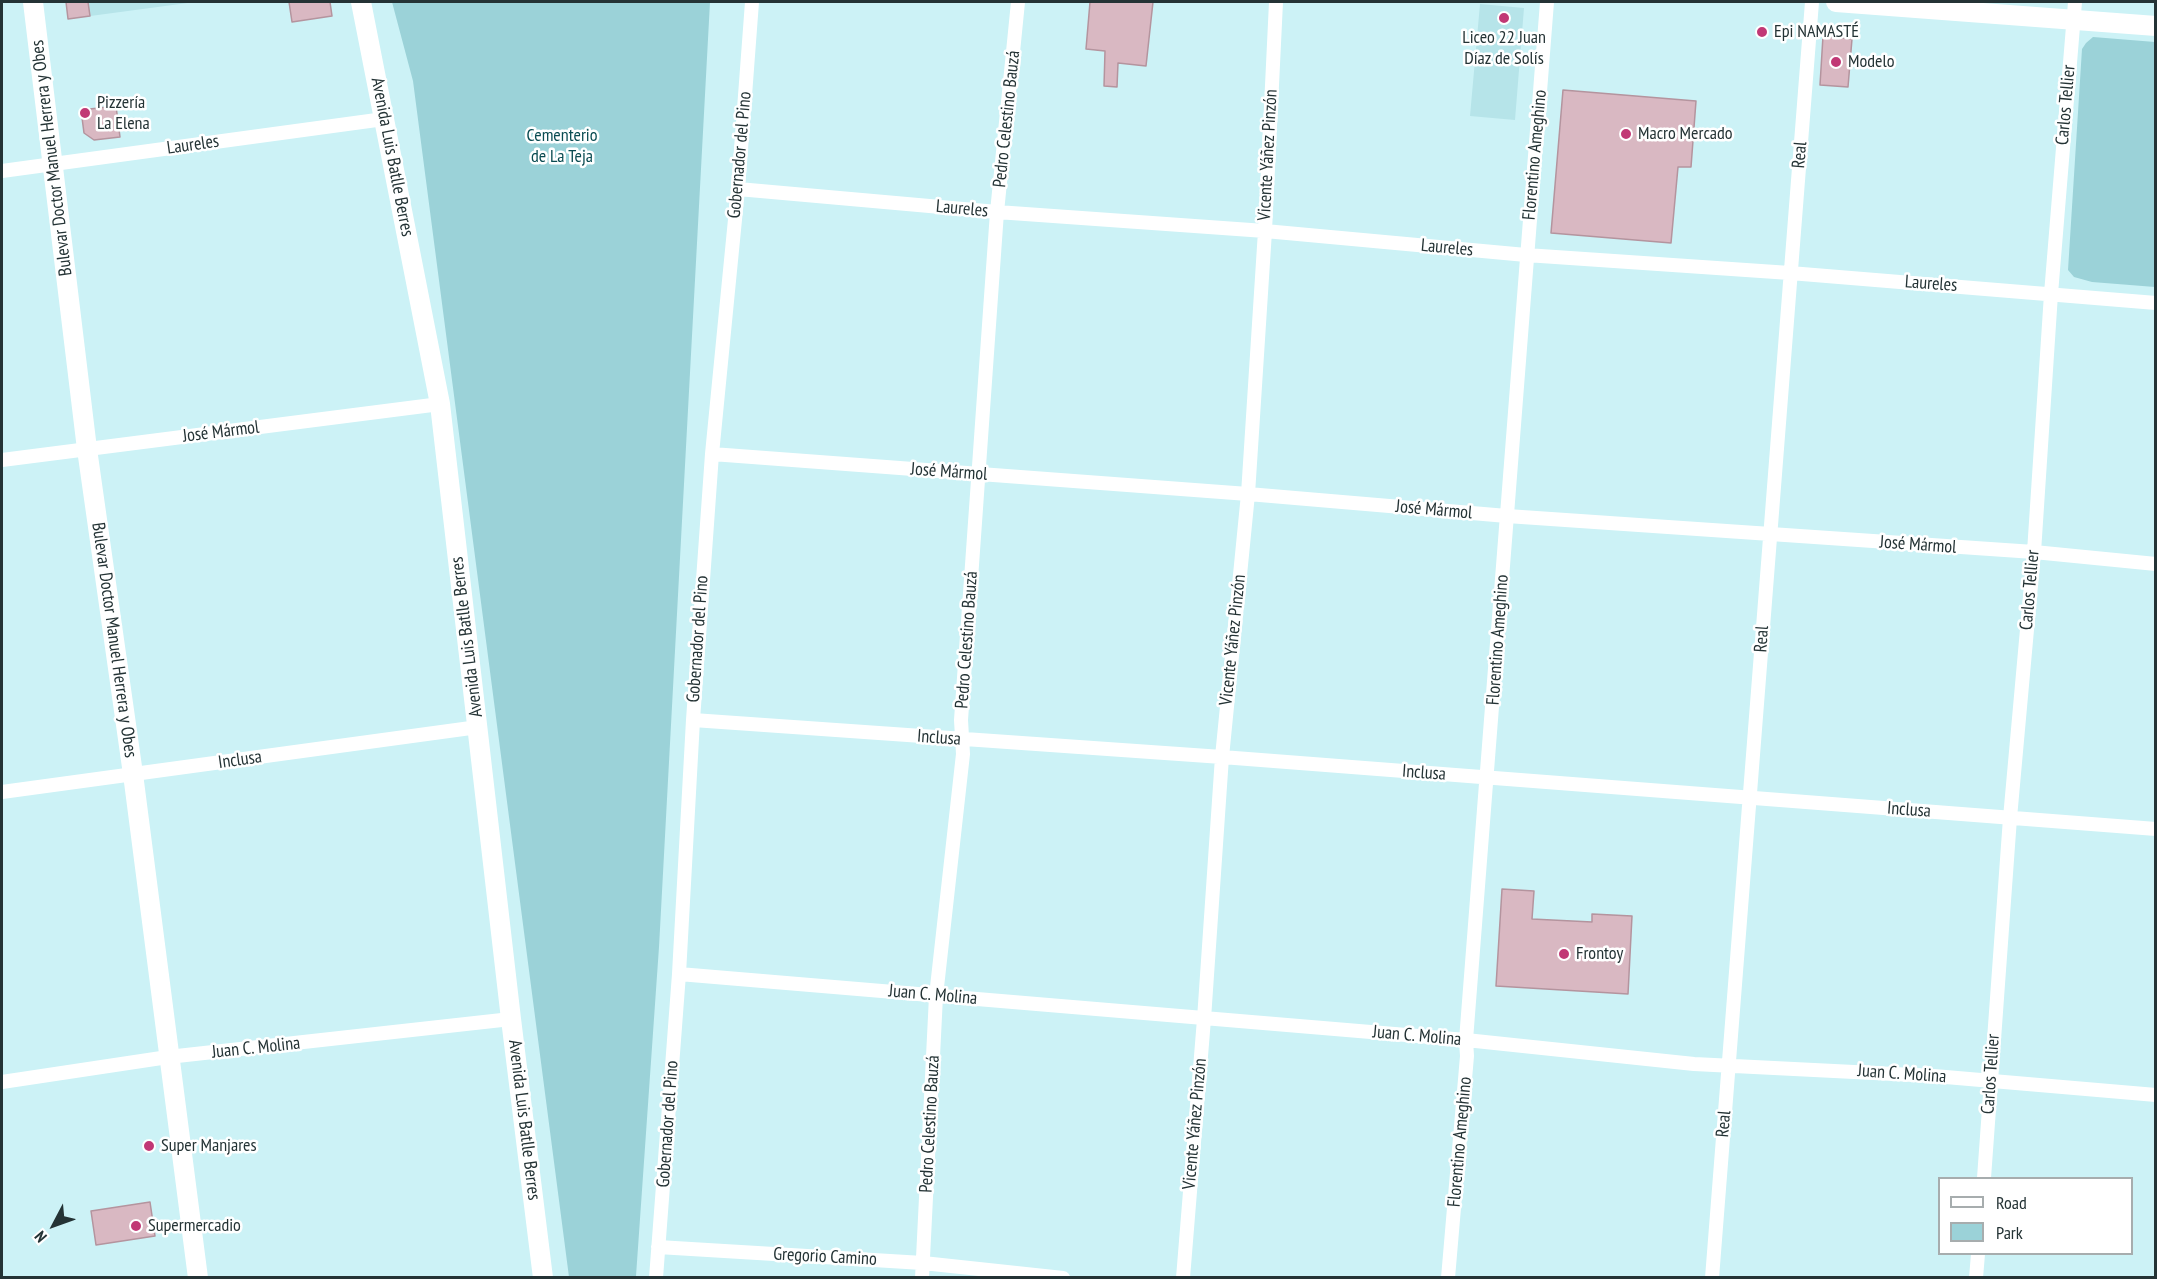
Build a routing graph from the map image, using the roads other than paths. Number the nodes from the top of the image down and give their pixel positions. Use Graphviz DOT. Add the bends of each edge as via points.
graph roads {
  1 [pos="33,2"];
  2 [pos="360,2"];
  3 [pos="752,2"];
  4 [pos="1018,2"];
  5 [pos="1276,2"];
  6 [pos="1547,2"];
  7 [pos="1812,2"];
  8 [pos="1836,2"];
  9 [pos="2074,11"];
  10 [pos="2156,26"];
  11 [pos="384,119"];
  12 [pos="52,164"];
  13 [pos="2,171"];
  14 [pos="738,189"];
  15 [pos="997,212"];
  16 [pos="1265,231"];
  17 [pos="1526,255"];
  18 [pos="1790,273"];
  19 [pos="2051,294"];
  20 [pos="2156,303"];
  21 [pos="440,404"];
  22 [pos="87,449"];
  23 [pos="712,454"];
  24 [pos="2,460"];
  25 [pos="980,475"];
  26 [pos="1248,494"];
  27 [pos="1507,516"];
  28 [pos="1769,535"];
  29 [pos="2034,552"];
  30 [pos="2156,564"];
  31 [pos="693,720"];
  32 [pos="478,727"];
  33 [pos="962,740"];
  34 [pos="1222,757"];
  35 [pos="133,774"];
  36 [pos="1487,778"];
  37 [pos="2,792"];
  38 [pos="1750,798"];
  39 [pos="2010,818"];
  40 [pos="2156,829"];
  41 [pos="679,974"];
  42 [pos="936,996"];
  43 [pos="511,1019"];
  44 [pos="1204,1019"];
  45 [pos="1466,1040"];
  46 [pos="168,1057"];
  47 [pos="1729,1064"];
  48 [pos="2,1082"];
  49 [pos="1991,1082"];
  50 [pos="2156,1095"];
  51 [pos="1984,1177"];
  52 [pos="658,1247"];
  53 [pos="1978,1255"];
  54 [pos="923,1270"];
  55 [pos="198,1278"];
  56 [pos="543,1278"];
  57 [pos="656,1278"];
  58 [pos="1064,1278"];
  59 [pos="1183,1278"];
  60 [pos="1448,1278"];
  61 [pos="1712,1278"];
  62 [pos="1976,1278"];
  1 -- 12 [label="main road, Bulevar Doctor Manuel Herrera y Obes"];
  2 -- 11 [label="main road, Avenida Luis Batlle Berres"];
  3 -- 14 [label="street, Gobernador del Pino"];
  4 -- 15 [label="street, Pedro Celestino Bauzá"];
  5 -- 16 [label="street, Vicente Yáñez Pinzón"];
  6 -- 17 [label="street, Florentino Ameghino"];
  7 -- 18 [label="street, Real"];
  8 -- 9 [label="main road"];
  9 -- 10 [label="main road"];
  9 -- 19 [label="street, Carlos Tellier"];
  11 -- 12 [label="street, Laureles"];
  11 -- 21 [label="main road, Avenida Luis Batlle Berres"];
  12 -- 13 [label="street, Laureles"];
  12 -- 22 [label="main road, Bulevar Doctor Manuel Herrera y Obes"];
  14 -- 15 [label="street, Laureles"];
  14 -- 23 [label="street, Gobernador del Pino"];
  15 -- 16 [label="street, Laureles"];
  15 -- 25 [label="street, Pedro Celestino Bauzá"];
  16 -- 17 [label="street, Laureles"];
  16 -- 26 [label="street, Vicente Yáñez Pinzón"];
  17 -- 18 [label="street, Laureles"];
  17 -- 27 [label="street, Florentino Ameghino"];
  18 -- 19 [label="street, Laureles"];
  18 -- 28 [label="street, Real"];
  19 -- 20 [label="street, Laureles"];
  19 -- 29 [label="street, Carlos Tellier"];
  21 -- 22 [label="street, José Mármol"];
  21 -- 32 [label="main road, Avenida Luis Batlle Berres"];
  22 -- 24 [label="street, José Mármol"];
  22 -- 35 [label="main road, Bulevar Doctor Manuel Herrera y Obes"];
  23 -- 25 [label="street, José Mármol"];
  23 -- 31 [label="street, Gobernador del Pino"];
  25 -- 26 [label="street, José Mármol"];
  25 -- 33 [label="street, Pedro Celestino Bauzá"];
  26 -- 27 [label="street, José Mármol"];
  26 -- 34 [label="street, Vicente Yáñez Pinzón"];
  27 -- 28 [label="street, José Mármol"];
  27 -- 36 [label="street, Florentino Ameghino"];
  28 -- 29 [label="street, José Mármol"];
  28 -- 38 [label="street, Real"];
  29 -- 30 [label="street, José Mármol"];
  29 -- 39 [label="street, Carlos Tellier"];
  31 -- 33 [label="street, Inclusa"];
  31 -- 41 [label="street, Gobernador del Pino"];
  32 -- 35 [label="street, Inclusa"];
  32 -- 43 [label="main road, Avenida Luis Batlle Berres"];
  33 -- 34 [label="street, Inclusa"];
  33 -- 42 [label="street, Pedro Celestino Bauzá"];
  34 -- 36 [label="street, Inclusa"];
  34 -- 44 [label="street, Vicente Yáñez Pinzón"];
  35 -- 37 [label="street, Inclusa"];
  35 -- 46 [label="main road, Bulevar Doctor Manuel Herrera y Obes"];
  36 -- 38 [label="street, Inclusa"];
  36 -- 45 [label="street, Florentino Ameghino"];
  38 -- 39 [label="street, Inclusa"];
  38 -- 47 [label="street, Real"];
  39 -- 40 [label="street, Inclusa"];
  39 -- 49 [label="street, Carlos Tellier"];
  41 -- 42 [label="street, Juan C. Molina"];
  41 -- 52 [label="street, Gobernador del Pino"];
  42 -- 44 [label="street, Juan C. Molina"];
  42 -- 54 [label="street, Pedro Celestino Bauzá"];
  43 -- 46 [label="street, Juan C. Molina"];
  43 -- 56 [label="main road, Avenida Luis Batlle Berres"];
  44 -- 45 [label="street, Juan C. Molina"];
  44 -- 59 [label="street, Vicente Yáñez Pinzón"];
  45 -- 47 [label="street, Juan C. Molina" via="1694,1064"];
  45 -- 60 [label="street, Florentino Ameghino"];
  46 -- 48 [label="street, Juan C. Molina"];
  46 -- 55 [label="main road, Bulevar Doctor Manuel Herrera y Obes"];
  47 -- 49 [label="street, Juan C. Molina"];
  47 -- 61 [label="street, Real"];
  49 -- 50 [label="street, Juan C. Molina"];
  49 -- 51 [label="street, Carlos Tellier"];
  52 -- 54 [label="street, Gregorio Camino"];
  52 -- 57 [label="street, Gobernador del Pino"];
  53 -- 62 [label="street"];
  54 -- 58 [label="street, Gregorio Camino"];
}
